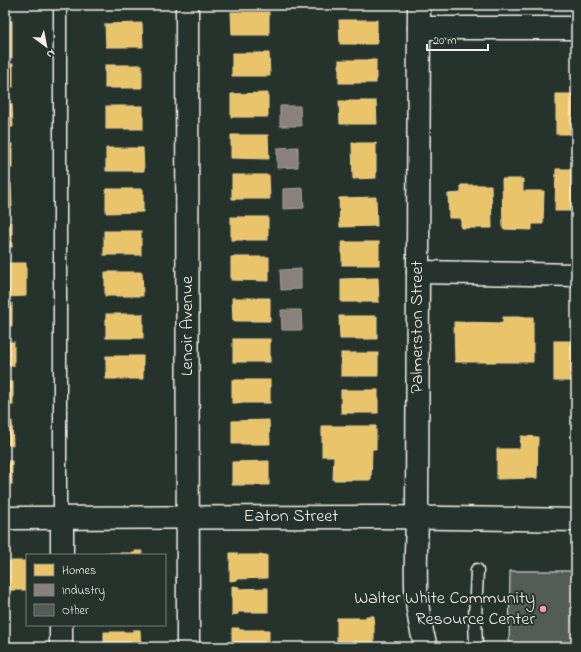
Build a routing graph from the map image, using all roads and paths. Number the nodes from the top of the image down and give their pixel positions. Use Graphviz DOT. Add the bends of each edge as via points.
graph roads {
  1 [pos="60,5"];
  2 [pos="187,5"];
  3 [pos="419,5"];
  4 [pos="419,28"];
  5 [pos="576,28"];
  6 [pos="418,272"];
  7 [pos="576,275"];
  8 [pos="188,517"];
  9 [pos="5,518"];
  10 [pos="61,518"];
  11 [pos="417,518"];
  12 [pos="576,520"];
  13 [pos="62,554"];
  14 [pos="477,570"];
  15 [pos="61,626"];
  16 [pos="61,647"];
  17 [pos="188,647"];
  18 [pos="426,647"];
  19 [pos="476,647"];
  1 -- 10 [label="lane"];
  2 -- 8 [label="street, Lenoir Avenue"];
  3 -- 4 [label="street, Palmerston Street"];
  4 -- 5 [label="street"];
  4 -- 6 [label="street, Palmerston Street"];
  6 -- 7 [label="street"];
  6 -- 11 [label="street, Palmerston Street"];
  8 -- 10 [label="street, Eaton Street"];
  8 -- 11 [label="street, Eaton Street"];
  8 -- 17 [label="street, Lenoir Avenue"];
  9 -- 10 [label="street, Eaton Street"];
  10 -- 13 [label="street"];
  11 -- 12 [label="street, Eaton Street"];
  11 -- 18 [label="street, Palmerston Street" via="415,588"];
  14 -- 19 [label="lane"];
  15 -- 16 [label="street"];
}
